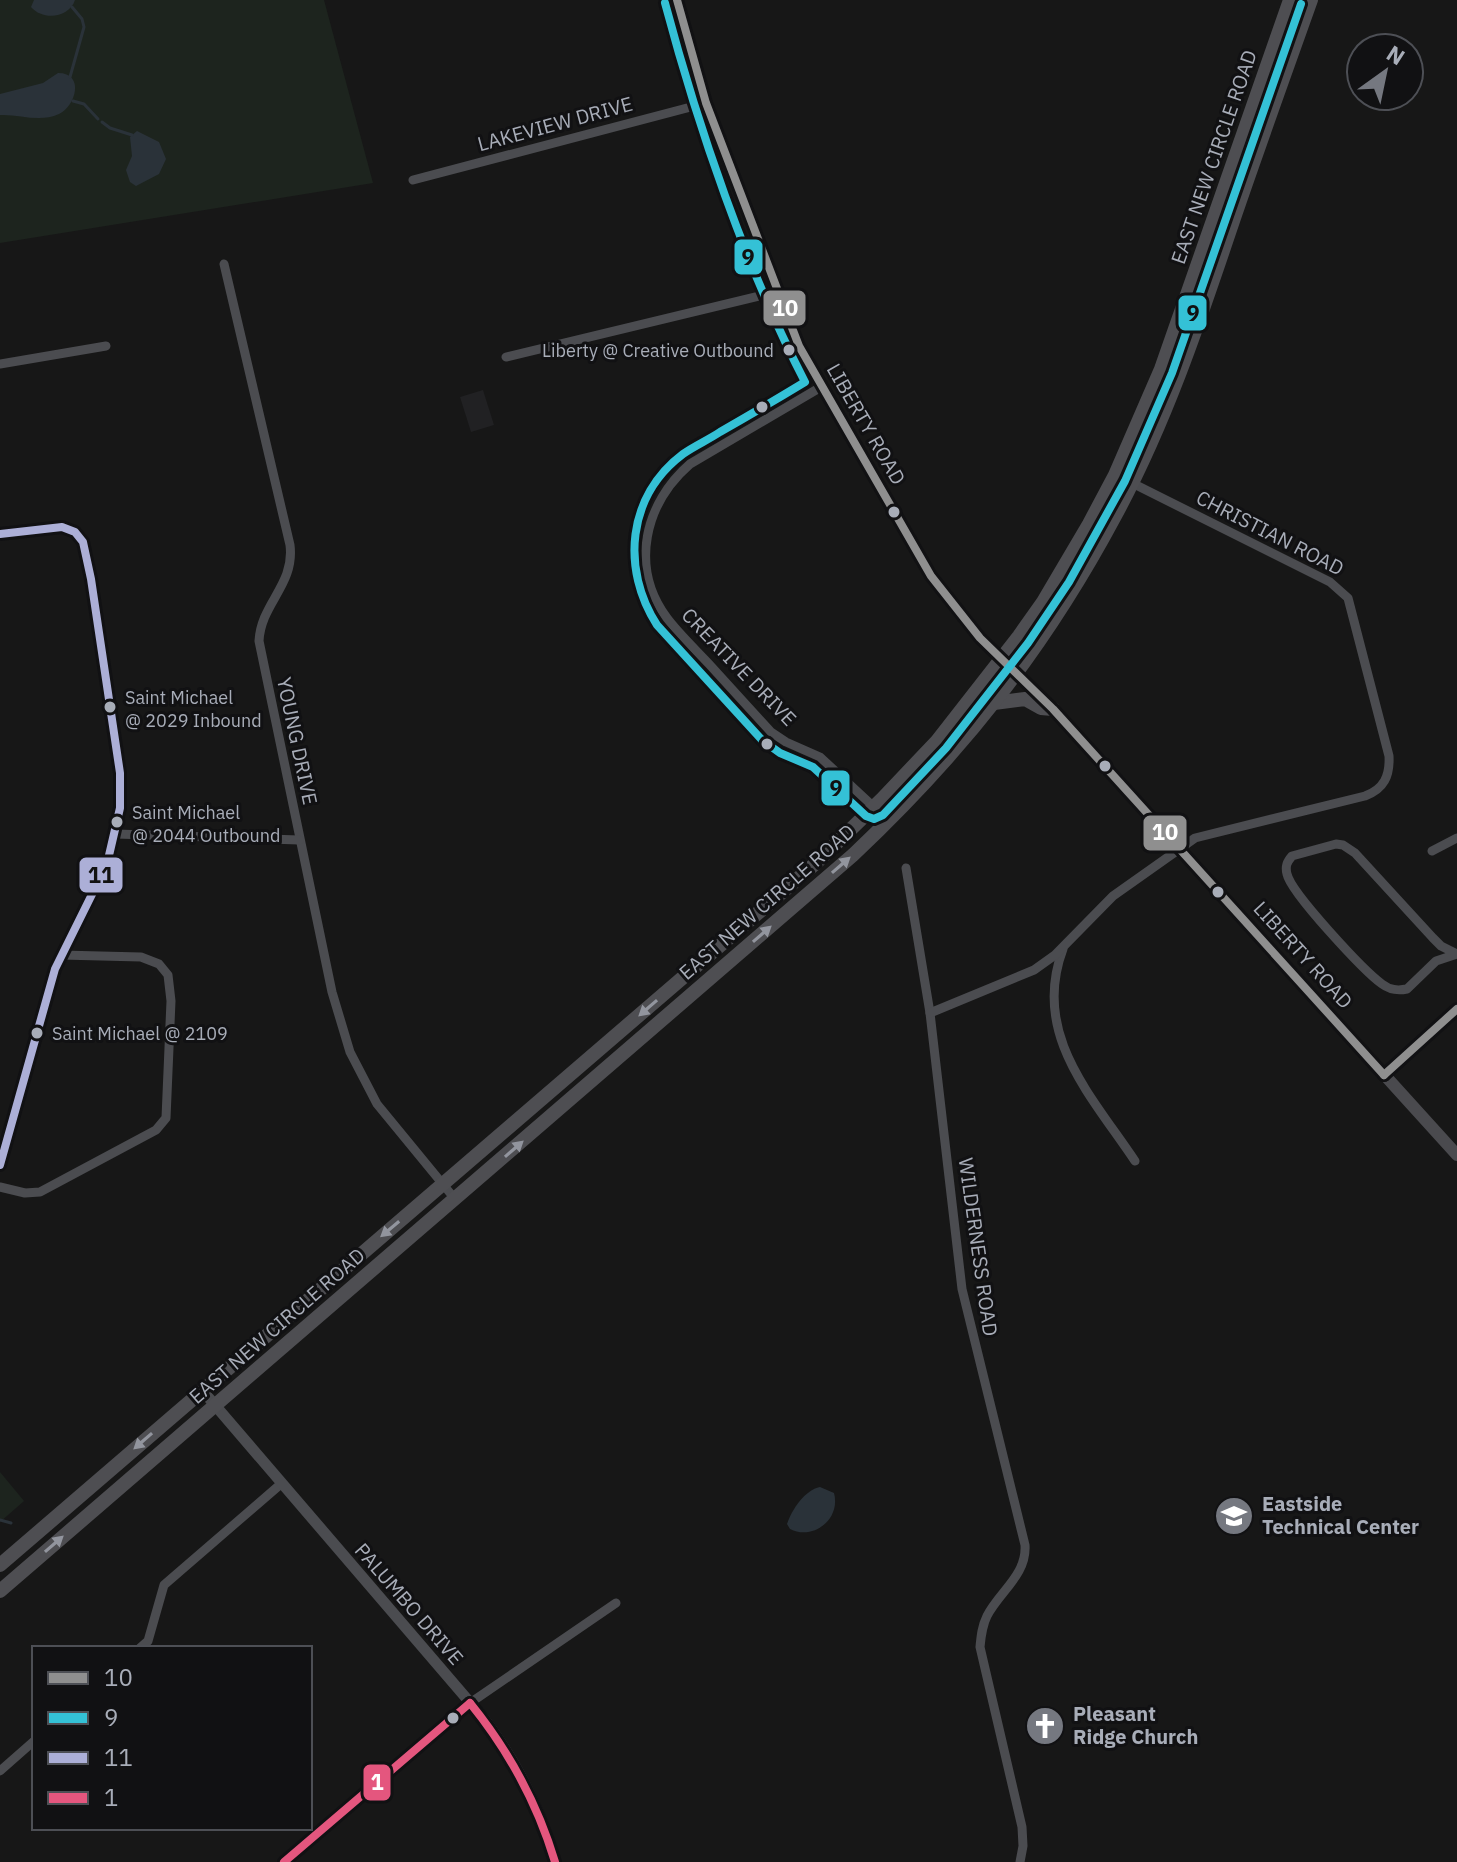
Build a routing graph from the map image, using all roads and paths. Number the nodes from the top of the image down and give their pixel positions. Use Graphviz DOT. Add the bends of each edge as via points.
graph roads {
  1 [pos="677,0"];
  2 [pos="1290,0"];
  3 [pos="1311,0"];
  4 [pos="706,103"];
  5 [pos="413,180"];
  6 [pos="1224,191"];
  7 [pos="1233,221"];
  8 [pos="224,264"];
  9 [pos="1197,267"];
  10 [pos="1209,288"];
  11 [pos="776,292"];
  12 [pos="106,346"];
  13 [pos="506,357"];
  14 [pos="0,364"];
  15 [pos="821,387"];
  16 [pos="1138,469"];
  17 [pos="1115,475"];
  18 [pos="1132,483"];
  19 [pos="1152,493"];
  20 [pos="0,534"];
  21 [pos="1001,659"];
  22 [pos="1018,673"];
  23 [pos="994,703"];
  24 [pos="1053,709"];
  25 [pos="874,807"];
  26 [pos="889,821"];
  27 [pos="116,834"];
  28 [pos="1457,838"];
  29 [pos="299,840"];
  30 [pos="1182,850"];
  31 [pos="1432,851"];
  32 [pos="906,868"];
  33 [pos="1064,946"];
  34 [pos="1457,954"];
  35 [pos="61,955"];
  36 [pos="1457,1009"];
  37 [pos="930,1013"];
  38 [pos="1384,1075"];
  39 [pos="1457,1155"];
  40 [pos="1135,1161"];
  41 [pos="0,1165"];
  42 [pos="442,1185"];
  43 [pos="0,1187"];
  44 [pos="455,1199"];
  45 [pos="202,1390"];
  46 [pos="215,1405"];
  47 [pos="282,1483"];
  48 [pos="0,1565"];
  49 [pos="0,1591"];
  50 [pos="616,1603"];
  51 [pos="142,1646"];
  52 [pos="470,1703"];
  53 [pos="32,1743"];
  54 [pos="0,1771"];
  55 [pos="284,1862"];
  56 [pos="555,1862"];
  57 [pos="1020,1862"];
  1 -- 4 [label="main road, LIBERTY ROAD"];
  2 -- 6 [label="highway, EAST NEW CIRCLE ROAD"];
  3 -- 7 [label="highway, EAST NEW CIRCLE ROAD"];
  4 -- 5 [label="street, LAKEVIEW DRIVE"];
  4 -- 11 [label="main road, LIBERTY ROAD"];
  6 -- 7 [label="highway" via="1223,219"];
  6 -- 9 [label="highway, EAST NEW CIRCLE ROAD"];
  7 -- 10 [label="highway, EAST NEW CIRCLE ROAD"];
  8 -- 29 [label="street, YOUNG DRIVE" via="290,545 288,576 264,617 259,641"];
  9 -- 10 [label="highway"];
  9 -- 17 [label="highway, EAST NEW CIRCLE ROAD"];
  10 -- 16 [label="highway, EAST NEW CIRCLE ROAD"];
  11 -- 13 [label="street"];
  11 -- 15 [label="main road, LIBERTY ROAD"];
  12 -- 14 [label="street"];
  15 -- 21 [label="main road, LIBERTY ROAD" via="931,576"];
  15 -- 25 [label="street, CREATIVE DRIVE" via="678,474 649,523 646,569 667,618 771,732 820,757"];
  16 -- 18 [label="highway, EAST NEW CIRCLE ROAD"];
  16 -- 19 [label="street"];
  17 -- 18 [label="highway"];
  17 -- 21 [label="highway, EAST NEW CIRCLE ROAD" via="1043,602"];
  18 -- 19 [label="street, CHRISTIAN ROAD"];
  18 -- 22 [label="highway, EAST NEW CIRCLE ROAD" via="1066,601"];
  19 -- 30 [label="street, CHRISTIAN ROAD" via="1330,582 1348,598 1389,765 1385,783 1372,793 1195,838"];
  20 -- 27 [label="street" via="62,527 83,542 119,751"];
  21 -- 22 [label="main road, LIBERTY ROAD"];
  21 -- 25 [label="highway, EAST NEW CIRCLE ROAD" via="937,741"];
  22 -- 23 [label="highway, EAST NEW CIRCLE ROAD"];
  22 -- 24 [label="main road, LIBERTY ROAD"];
  23 -- 24 [label="highway" via="1025,699"];
  23 -- 26 [label="highway, EAST NEW CIRCLE ROAD"];
  24 -- 30 [label="main road, LIBERTY ROAD"];
  25 -- 26 [label="street, CREATIVE DRIVE"];
  25 -- 42 [label="highway, EAST NEW CIRCLE ROAD, one-way"];
  44 -- 26 [label="highway, EAST NEW CIRCLE ROAD, one-way"];
  27 -- 29 [label="street"];
  27 -- 35 [label="street" via="100,881"];
  28 -- 31 [label="street"];
  29 -- 42 [label="street, YOUNG DRIVE" via="350,1052 377,1104"];
  30 -- 33 [label="street" via="1113,896"];
  30 -- 38 [label="main road, LIBERTY ROAD"];
  32 -- 37 [label="street, WILDERNESS ROAD"];
  33 -- 37 [label="street" via="1034,970"];
  33 -- 40 [label="street" via="1054,999 1065,1054"];
  34 -- 34 [label="street" via="1441,946 1343,845 1324,845 1287,862 1288,878 1297,892 1384,986 1407,989 1436,961"];
  35 -- 41 [label="street"];
  35 -- 43 [label="street" via="141,957 159,964 168,975 166,1118 156,1130 40,1192"];
  36 -- 38 [label="street"];
  37 -- 57 [label="street, WILDERNESS ROAD" via="963,1291 1025,1545 1024,1564 987,1616 980,1647 1022,1827"];
  38 -- 39 [label="main road, LIBERTY ROAD"];
  42 -- 44 [label="street, YOUNG DRIVE"];
  42 -- 45 [label="highway, EAST NEW CIRCLE ROAD, one-way"];
  44 -- 46 [label="highway, EAST NEW CIRCLE ROAD"];
  45 -- 46 [label="street, PALUMBO DRIVE"];
  45 -- 48 [label="highway, EAST NEW CIRCLE ROAD, one-way"];
  46 -- 47 [label="street, PALUMBO DRIVE"];
  49 -- 46 [label="highway, EAST NEW CIRCLE ROAD, one-way"];
  47 -- 51 [label="street" via="164,1585"];
  47 -- 52 [label="street, PALUMBO DRIVE"];
  50 -- 52 [label="street"];
  52 -- 55 [label="street"];
  52 -- 56 [label="street, PALUMBO DRIVE" via="521,1775"];
  53 -- 54 [label="street"];
}
